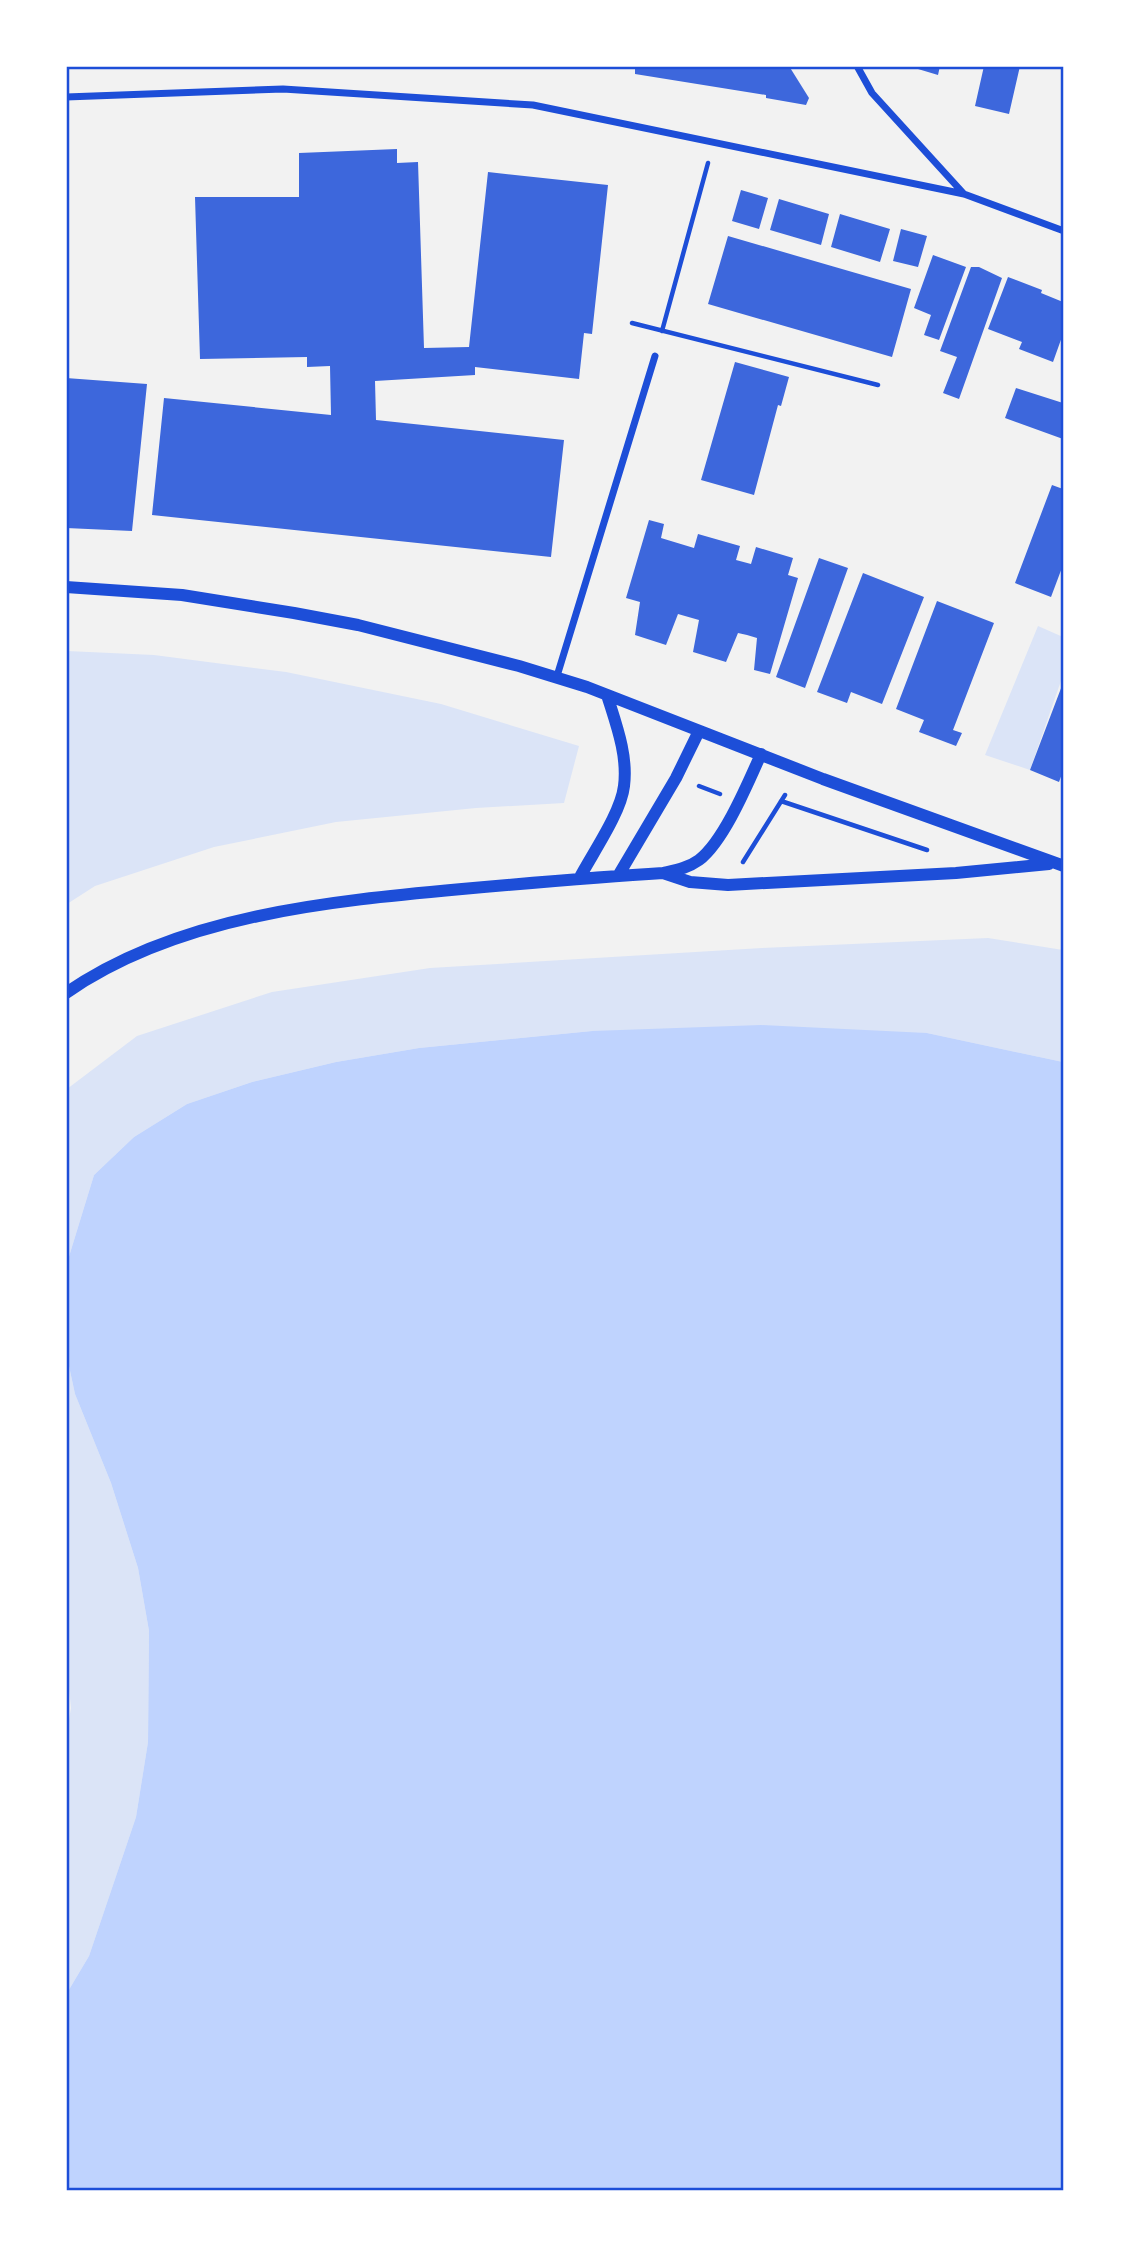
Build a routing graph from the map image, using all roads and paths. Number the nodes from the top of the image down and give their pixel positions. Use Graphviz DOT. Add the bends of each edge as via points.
graph roads {
  1 [pos="857,66"];
  2 [pos="66,97"];
  3 [pos="714,142"];
  4 [pos="964,194"];
  5 [pos="1063,231"];
  6 [pos="632,323"];
  7 [pos="662,331"];
  8 [pos="655,356"];
  9 [pos="878,385"];
  10 [pos="66,587"];
  11 [pos="557,677"];
  12 [pos="607,695"];
  13 [pos="699,731"];
  14 [pos="761,754"];
  15 [pos="694,784"];
  16 [pos="721,794"];
  17 [pos="785,795"];
  18 [pos="781,802"];
  19 [pos="764,810"];
  20 [pos="773,814"];
  21 [pos="929,851"];
  22 [pos="742,865"];
  23 [pos="1059,865"];
  24 [pos="663,873"];
  25 [pos="618,876"];
  26 [pos="579,879"];
  27 [pos="66,993"];
  1 -- 4 [label="street" via="872,93"];
  2 -- 3 [label="street" via="284,89 533,105"];
  3 -- 4 [label="street"];
  3 -- 7 [label="path"];
  4 -- 5 [label="street"];
  6 -- 7 [label="path"];
  7 -- 9 [label="path"];
  8 -- 11 [label="street"];
  10 -- 11 [label="street" via="182,595 295,612"];
  11 -- 12 [label="street"];
  12 -- 13 [label="street"];
  12 -- 26 [label="street" via="624,759 624,788 620,804"];
  13 -- 14 [label="street"];
  13 -- 25 [label="street"];
  14 -- 23 [label="street"];
  14 -- 24 [label="street" via="740,801 709,851 692,864"];
  15 -- 16 [label="path"];
  17 -- 18 [label="path"];
  18 -- 20 [label="path"];
  18 -- 21 [label="path"];
  19 -- 20 [label="path"];
  20 -- 22 [label="path"];
  23 -- 24 [label="street" via="728,885 690,882"];
  24 -- 25 [label="street"];
  25 -- 26 [label="street"];
  26 -- 27 [label="street" via="378,898 261,916 140,953"];
}
